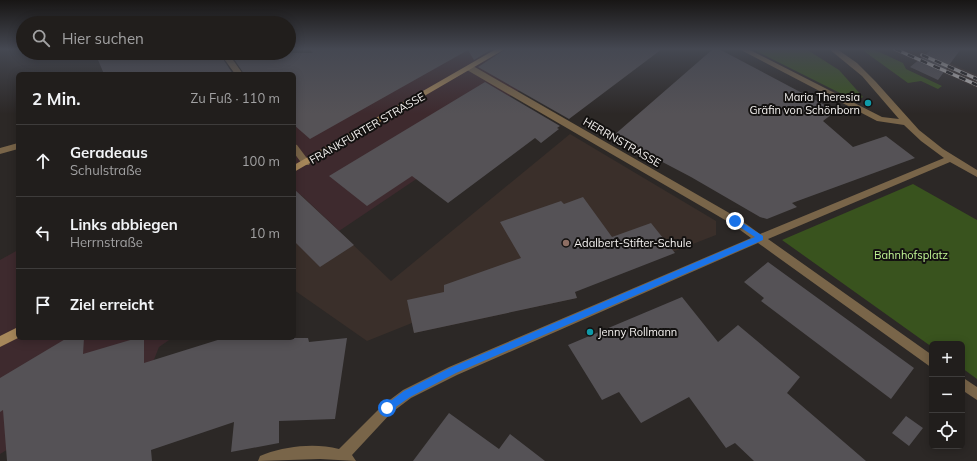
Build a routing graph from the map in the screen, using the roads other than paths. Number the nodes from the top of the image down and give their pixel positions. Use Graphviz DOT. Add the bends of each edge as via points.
graph roads {
  1 [pos="466,71"];
  2 [pos="474,71"];
  3 [pos="784,71"];
  4 [pos="862,71"];
  5 [pos="908,123"];
  6 [pos="16,147"];
  7 [pos="296,150"];
  8 [pos="0,152"];
  9 [pos="950,159"];
  10 [pos="306,163"];
  11 [pos="296,168"];
  12 [pos="977,174"];
  13 [pos="760,238"];
  14 [pos="16,333"];
  15 [pos="0,342"];
  16 [pos="929,360"];
  17 [pos="965,385"];
  18 [pos="977,394"];
  19 [pos="346,458"];
  20 [pos="265,461"];
  1 -- 10 [label="street, FRANKFURTER STRASSE"];
  2 -- 13 [label="street, HERRNSTRASSE"];
  3 -- 5 [label="street" via="880,119"];
  4 -- 5 [label="street"];
  5 -- 9 [label="street"];
  6 -- 8 [label="street"];
  7 -- 10 [label="street"];
  9 -- 12 [label="street"];
  9 -- 13 [label="street"];
  10 -- 11 [label="street, FRANKFURTER STRASSE"];
  13 -- 16 [label="street"];
  13 -- 19 [label="street" via="526,338 407,394 387,408"];
  14 -- 15 [label="street"];
  17 -- 18 [label="street"];
  19 -- 20 [label="street" via="315,453"];
}
